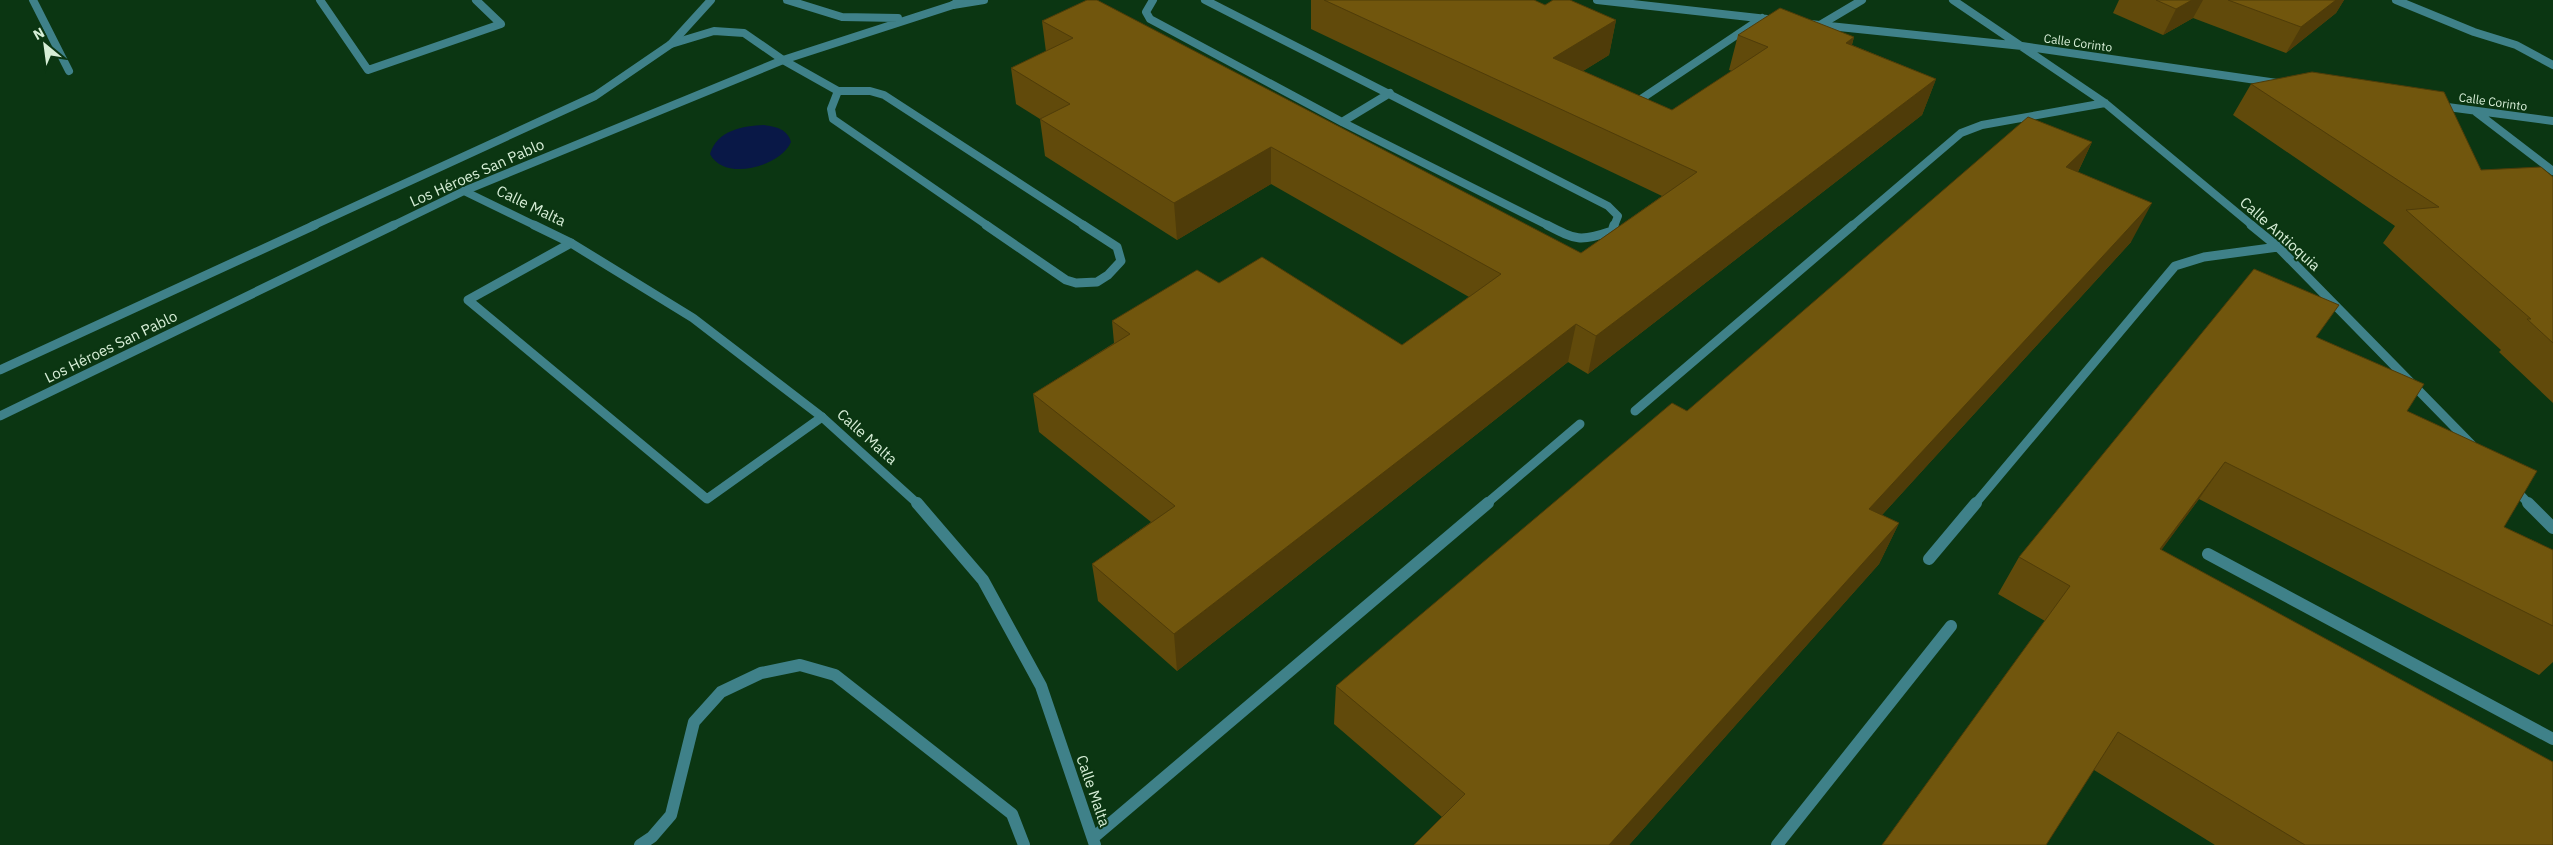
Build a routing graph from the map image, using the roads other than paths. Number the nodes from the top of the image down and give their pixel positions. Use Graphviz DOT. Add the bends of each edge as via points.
graph roads {
  1 [pos="33,0"];
  2 [pos="320,0"];
  3 [pos="476,0"];
  4 [pos="711,0"];
  5 [pos="787,0"];
  6 [pos="984,0"];
  7 [pos="1153,0"];
  8 [pos="1205,0"];
  9 [pos="1597,0"];
  10 [pos="1862,0"];
  11 [pos="1953,0"];
  12 [pos="2396,0"];
  13 [pos="956,2"];
  14 [pos="1762,18"];
  15 [pos="905,19"];
  16 [pos="1781,20"];
  17 [pos="1800,22"];
  18 [pos="1820,25"];
  19 [pos="671,44"];
  20 [pos="2022,46"];
  21 [pos="783,60"];
  22 [pos="2553,64"];
  23 [pos="69,71"];
  24 [pos="2288,84"];
  25 [pos="838,91"];
  26 [pos="1390,93"];
  27 [pos="2105,103"];
  28 [pos="2436,105"];
  29 [pos="1625,110"];
  30 [pos="2475,111"];
  31 [pos="2553,121"];
  32 [pos="1342,122"];
  33 [pos="2553,171"];
  34 [pos="464,191"];
  35 [pos="571,243"];
  36 [pos="2278,247"];
  37 [pos="0,370"];
  38 [pos="1635,411"];
  39 [pos="0,416"];
  40 [pos="822,418"];
  41 [pos="1580,424"];
  42 [pos="2477,451"];
  43 [pos="2505,479"];
  44 [pos="2553,528"];
  45 [pos="2208,554"];
  46 [pos="1929,559"];
  47 [pos="1951,626"];
  48 [pos="2553,739"];
  49 [pos="1094,841"];
  50 [pos="640,845"];
  51 [pos="1024,845"];
  52 [pos="1777,845"];
  1 -- 23 [label="street"];
  2 -- 3 [label="street" via="368,70 501,24"];
  4 -- 19 [label="street, Los Héroes San Pablo"];
  5 -- 15 [label="street" via="842,17"];
  6 -- 13 [label="street, Los Héroes San Pablo"];
  7 -- 32 [label="street" via="1146,12 1150,19"];
  8 -- 26 [label="street"];
  9 -- 14 [label="street"];
  10 -- 18 [label="street"];
  11 -- 20 [label="street, Calle Antioquia"];
  12 -- 22 [label="street" via="2474,32 2516,44"];
  13 -- 15 [label="street, Los Héroes San Pablo"];
  14 -- 16 [label="street"];
  14 -- 29 [label="street"];
  15 -- 21 [label="street, Los Héroes San Pablo"];
  17 -- 18 [label="street, Calle Corinto"];
  18 -- 20 [label="street, Calle Corinto"];
  19 -- 21 [label="street" via="714,31 744,33"];
  19 -- 37 [label="street, Los Héroes San Pablo" via="595,96"];
  20 -- 24 [label="street, Calle Corinto"];
  20 -- 27 [label="street, Calle Antioquia"];
  21 -- 25 [label="street"];
  21 -- 34 [label="street, Los Héroes San Pablo"];
  25 -- 25 [label="street" via="831,109 833,119 1066,280 1084,285 1106,280 1121,261 1117,248 884,95 870,91"];
  26 -- 32 [label="street"];
  26 -- 32 [label="street" via="1608,206 1618,216 1612,230 1589,239 1569,236"];
  27 -- 36 [label="street, Calle Antioquia"];
  27 -- 38 [label="street" via="1982,125 1961,133"];
  28 -- 30 [label="street, Calle Corinto"];
  30 -- 31 [label="street, Calle Corinto"];
  30 -- 33 [label="street"];
  34 -- 35 [label="street, Calle Malta"];
  34 -- 39 [label="street, Los Héroes San Pablo"];
  35 -- 40 [label="street, Calle Malta" via="693,318"];
  35 -- 40 [label="street" via="468,300 707,499"];
  36 -- 42 [label="street, Calle Antioquia"];
  36 -- 46 [label="street" via="2204,257 2175,266"];
  40 -- 49 [label="street, Calle Malta" via="923,508 983,580 1041,686"];
  41 -- 49 [label="street"];
  43 -- 44 [label="street"];
  45 -- 48 [label="street"];
  47 -- 52 [label="street"];
  50 -- 51 [label="street" via="652,837 671,815 694,722 721,692 761,674 800,665 834,675 1012,814"];
}
